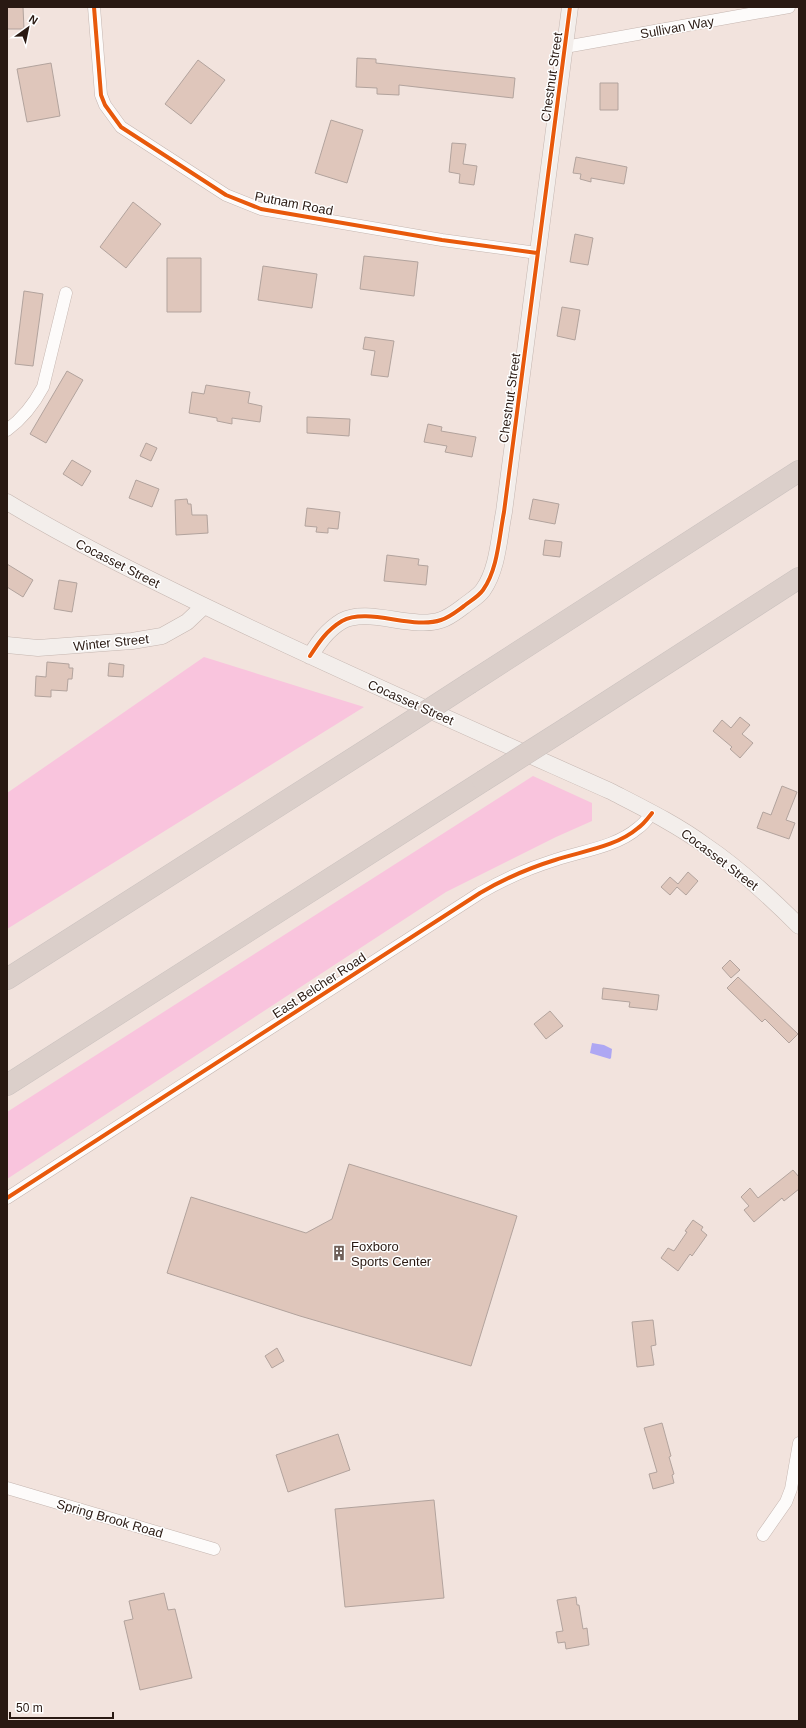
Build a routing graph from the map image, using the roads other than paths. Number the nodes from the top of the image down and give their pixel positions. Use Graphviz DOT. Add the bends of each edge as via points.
graph roads {
  1 [pos="94,7"];
  2 [pos="570,7"];
  3 [pos="789,7"];
  4 [pos="565,48"];
  5 [pos="537,252"];
  6 [pos="66,293"];
  7 [pos="7,430"];
  8 [pos="799,471"];
  9 [pos="7,502"];
  10 [pos="799,578"];
  11 [pos="204,606"];
  12 [pos="7,645"];
  13 [pos="310,656"];
  14 [pos="652,813"];
  15 [pos="799,926"];
  16 [pos="7,979"];
  17 [pos="7,1085"];
  18 [pos="7,1198"];
  19 [pos="799,1443"];
  20 [pos="7,1488"];
  21 [pos="763,1535"];
  22 [pos="214,1549"];
  1 -- 5 [label="street, Putnam Road" via="101,95 105,105 121,127 226,194 261,209 442,240"];
  2 -- 4 [label="street, Chestnut Street"];
  3 -- 4 [label="street, Sullivan Way"];
  4 -- 5 [label="street, Chestnut Street"];
  5 -- 13 [label="street, Chestnut Street" via="504,512 494,563 482,590 453,615 441,620 427,623 366,617 343,620 322,637"];
  6 -- 7 [label="street" via="43,387 27,412"];
  8 -- 16 [label="highway, bridge"];
  9 -- 11 [label="street, Cocasset Street" via="78,543"];
  10 -- 17 [label="highway, bridge"];
  11 -- 12 [label="street, Winter Street" via="187,622 162,636 132,641 38,648"];
  11 -- 13 [label="street, Cocasset Street"];
  13 -- 14 [label="street, Cocasset Street" via="610,791"];
  14 -- 15 [label="street, Cocasset Street" via="723,858"];
  14 -- 18 [label="street, East Belcher Road" via="639,828 627,835 506,879 480,893"];
  19 -- 21 [label="street" via="791,1489 786,1502"];
  20 -- 22 [label="street, Spring Brook Road"];
}
